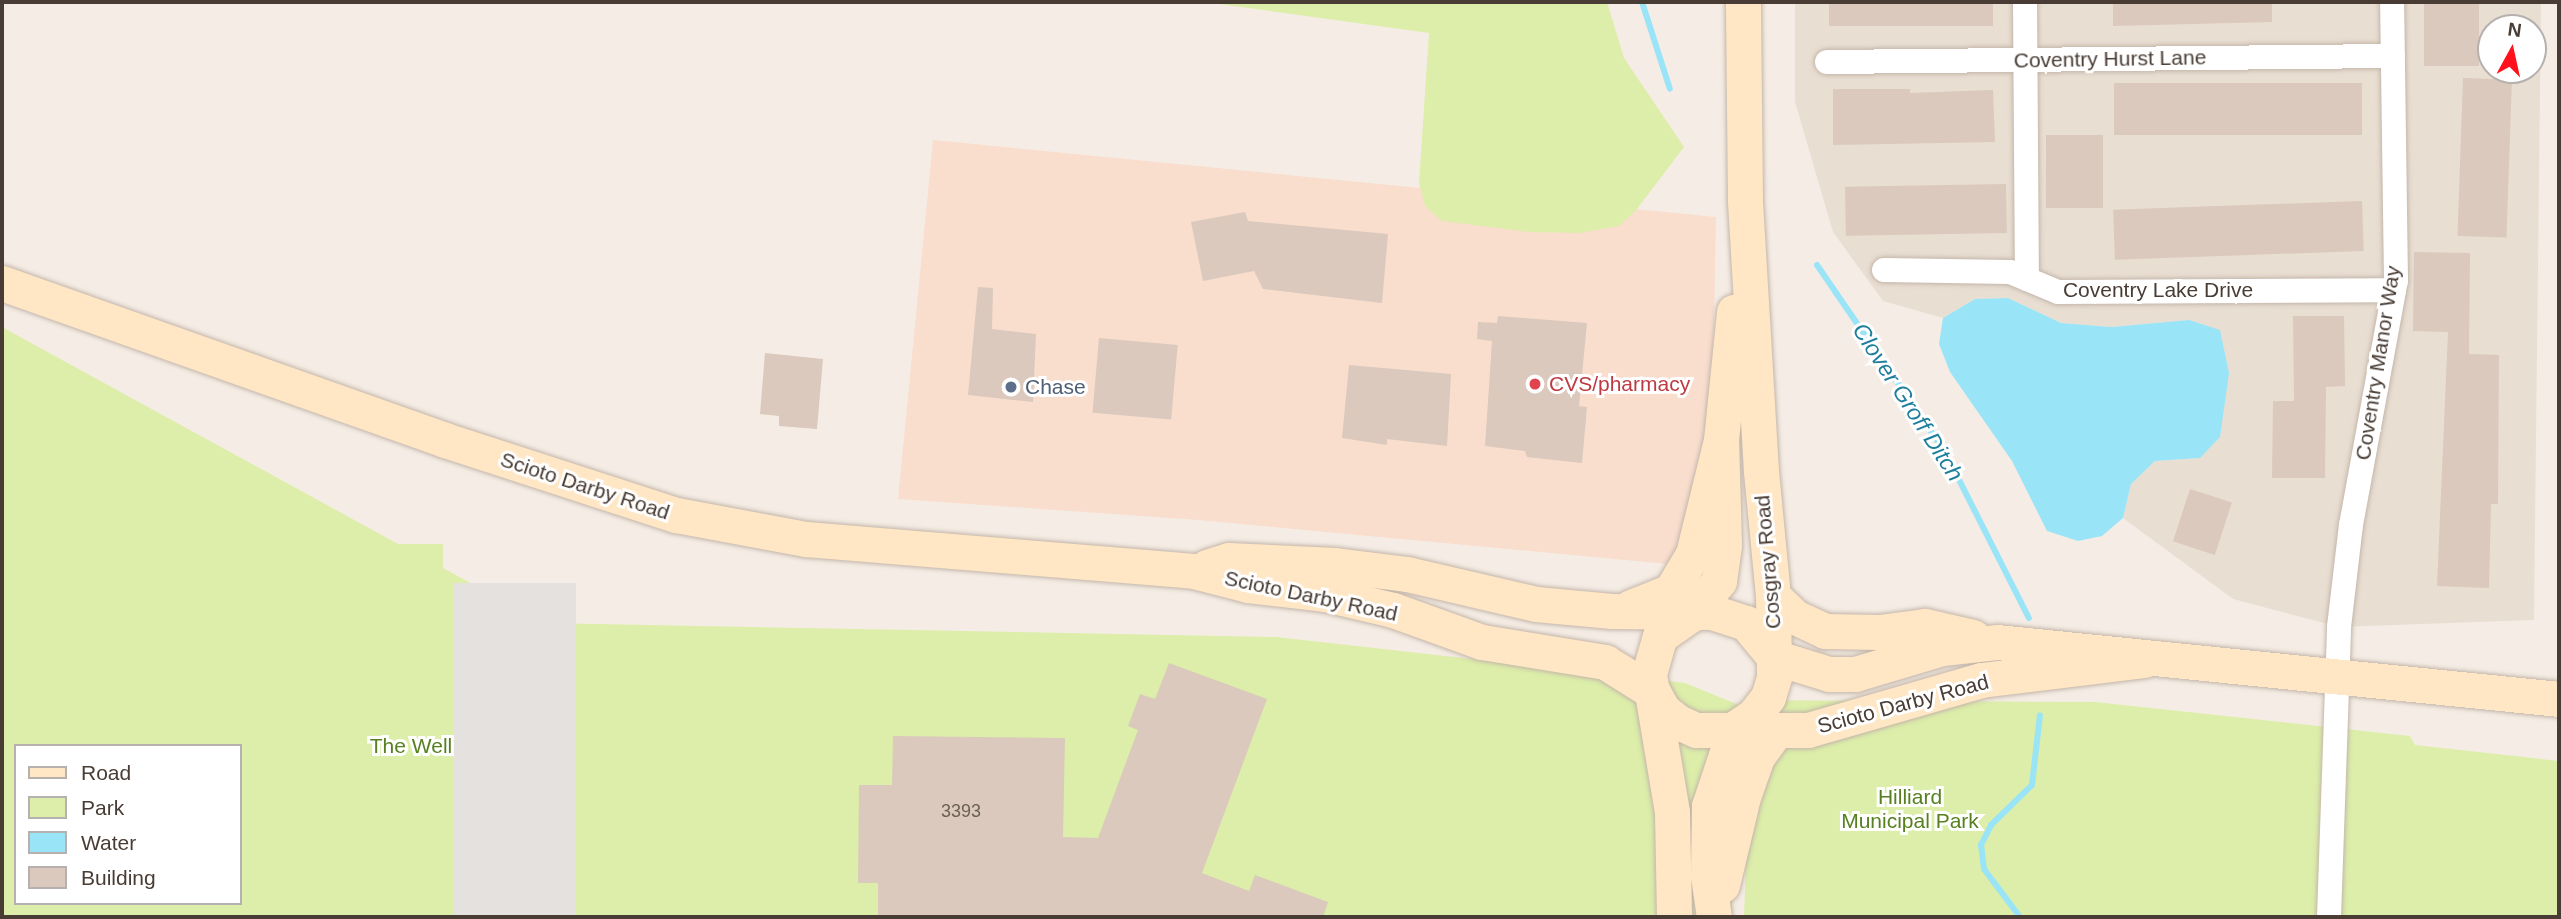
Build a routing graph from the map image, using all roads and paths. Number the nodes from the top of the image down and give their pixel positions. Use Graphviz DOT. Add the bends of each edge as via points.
graph roads {
  1 [pos="1743,2"];
  2 [pos="2025,2"];
  3 [pos="2392,2"];
  4 [pos="2393,56"];
  5 [pos="2026,60"];
  6 [pos="1827,62"];
  7 [pos="1745,201"];
  8 [pos="1884,270"];
  9 [pos="2027,279"];
  10 [pos="2,283"];
  11 [pos="2394,290"];
  12 [pos="1721,440"];
  13 [pos="1194,571"];
  14 [pos="1773,596"];
  15 [pos="1612,611"];
  16 [pos="1692,614"];
  17 [pos="1997,642"];
  18 [pos="1774,657"];
  19 [pos="2145,660"];
  20 [pos="2339,680"];
  21 [pos="1653,692"];
  22 [pos="2559,699"];
  23 [pos="1735,728"];
  24 [pos="1775,732"];
  25 [pos="1714,910"];
  26 [pos="1674,917"];
  27 [pos="2329,917"];
  1 -- 7 [label="main road, Cosgray Road"];
  2 -- 5 [label="street"];
  3 -- 4 [label="street, Coventry Manor Way"];
  4 -- 5 [label="street, Coventry Hurst Lane"];
  4 -- 11 [label="street, Coventry Manor Way"];
  5 -- 6 [label="street, Coventry Hurst Lane"];
  5 -- 9 [label="street"];
  7 -- 12 [label="main road, Cosgray Road"];
  7 -- 14 [label="main road, Cosgray Road" via="1760,471"];
  8 -- 9 [label="street, Coventry Lake Drive" via="2010,272"];
  9 -- 11 [label="street, Coventry Lake Drive" via="2058,292"];
  10 -- 13 [label="main road, Scioto Darby Road" via="445,440 676,515 806,539"];
  11 -- 20 [label="street, Coventry Manor Way" via="2349,541 2339,627"];
  12 -- 15 [label="main road, Cosgray Road" via="1685,571 1671,591 1654,601"];
  12 -- 16 [label="main road, Cosgray Road" via="1724,545 1719,581"];
  13 -- 15 [label="main road, Scioto Darby Road" via="1229,560 1335,565 1407,574 1536,604"];
  13 -- 21 [label="main road, Scioto Darby Road" via="1393,610 1482,642 1605,662"];
  14 -- 17 [label="main road, Scioto Darby Road" via="1795,617 1825,631 1879,632 1925,626"];
  14 -- 18 [label="main road, Cosgray Road"];
  15 -- 16 [label="main road, Scioto Darby Road"];
  16 -- 18 [label="main road, Scioto Darby Road" via="1712,612 1746,623"];
  16 -- 21 [label="main road, Cosgray Road" via="1660,636 1651,656"];
  17 -- 18 [label="main road, Scioto Darby Road" via="1942,648 1855,674 1829,674"];
  17 -- 19 [label="main road, Scioto Darby Road"];
  18 -- 23 [label="main road, Cosgray Road" via="1768,697 1754,715"];
  19 -- 20 [label="main road, Scioto Darby Road"];
  19 -- 24 [label="main road, Scioto Darby Road" via="1981,680 1869,716 1808,730"];
  20 -- 22 [label="main road, Scioto Darby Road"];
  20 -- 27 [label="street, Coventry Manor Way"];
  21 -- 23 [label="main road, Scioto Darby Road" via="1663,710 1687,726 1716,731"];
  21 -- 26 [label="main road, Cosgray Road" via="1672,812"];
  23 -- 24 [label="main road, Scioto Darby Road"];
  23 -- 25 [label="main road" via="1709,806 1708,876"];
  24 -- 25 [label="main road" via="1757,757"];
}
